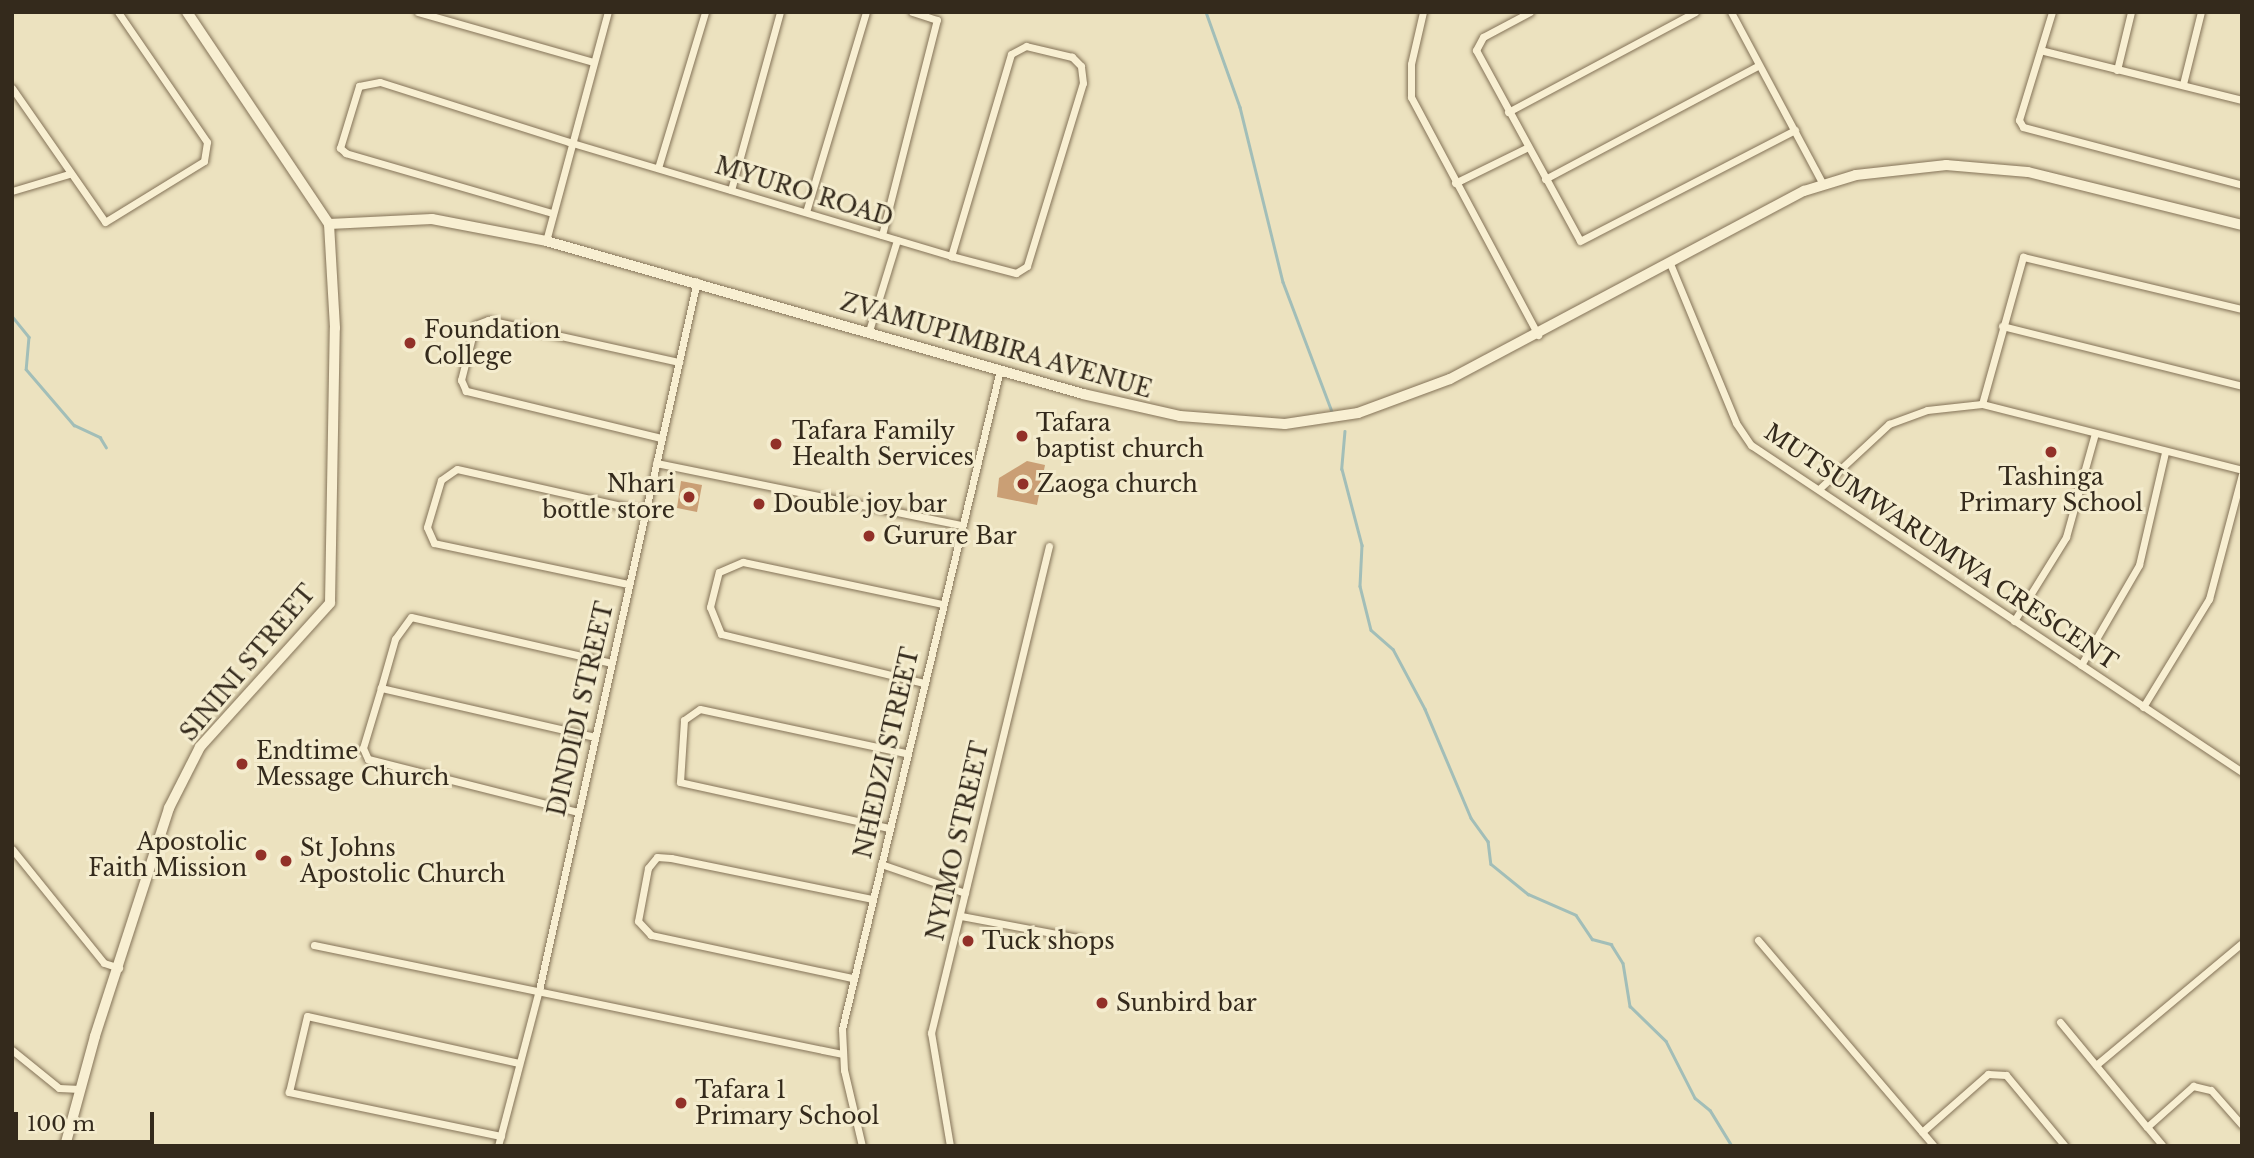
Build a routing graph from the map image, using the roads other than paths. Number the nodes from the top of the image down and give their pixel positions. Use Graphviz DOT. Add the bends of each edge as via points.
graph roads {
  1 [pos="118,12"];
  2 [pos="187,12"];
  3 [pos="418,12"];
  4 [pos="608,12"];
  5 [pos="705,12"];
  6 [pos="780,12"];
  7 [pos="866,12"];
  8 [pos="912,12"];
  9 [pos="1423,12"];
  10 [pos="1530,12"];
  11 [pos="1695,12"];
  12 [pos="1731,12"];
  13 [pos="2131,12"];
  14 [pos="2201,12"];
  15 [pos="2051,13"];
  16 [pos="2044,51"];
  17 [pos="593,62"];
  18 [pos="1759,65"];
  19 [pos="2117,70"];
  20 [pos="2183,84"];
  21 [pos="12,88"];
  22 [pos="2242,100"];
  23 [pos="1508,112"];
  24 [pos="1795,130"];
  25 [pos="569,142"];
  26 [pos="1526,148"];
  27 [pos="658,168"];
  28 [pos="69,174"];
  29 [pos="1545,179"];
  30 [pos="1455,183"];
  31 [pos="1823,184"];
  32 [pos="2242,185"];
  33 [pos="731,190"];
  34 [pos="12,191"];
  35 [pos="806,212"];
  36 [pos="552,213"];
  37 [pos="330,225"];
  38 [pos="2242,225"];
  39 [pos="882,235"];
  40 [pos="897,240"];
  41 [pos="546,241"];
  42 [pos="951,256"];
  43 [pos="1669,261"];
  44 [pos="697,280"];
  45 [pos="2242,309"];
  46 [pos="2002,326"];
  47 [pos="869,331"];
  48 [pos="1538,335"];
  49 [pos="679,362"];
  50 [pos="1000,370"];
  51 [pos="2242,386"];
  52 [pos="1982,404"];
  53 [pos="2095,433"];
  54 [pos="661,438"];
  55 [pos="2165,452"];
  56 [pos="656,463"];
  57 [pos="2242,472"];
  58 [pos="1819,489"];
  59 [pos="644,511"];
  60 [pos="960,525"];
  61 [pos="1049,546"];
  62 [pos="628,584"];
  63 [pos="942,604"];
  64 [pos="2014,621"];
  65 [pos="612,663"];
  66 [pos="2081,665"];
  67 [pos="924,683"];
  68 [pos="381,688"];
  69 [pos="2143,707"];
  70 [pos="595,737"];
  71 [pos="906,753"];
  72 [pos="2242,772"];
  73 [pos="578,812"];
  74 [pos="889,828"];
  75 [pos="12,849"];
  76 [pos="881,864"];
  77 [pos="965,893"];
  78 [pos="873,899"];
  79 [pos="961,916"];
  80 [pos="1079,938"];
  81 [pos="1758,940"];
  82 [pos="2242,943"];
  83 [pos="314,945"];
  84 [pos="119,968"];
  85 [pos="852,978"];
  86 [pos="539,990"];
  87 [pos="2060,1023"];
  88 [pos="12,1050"];
  89 [pos="842,1054"];
  90 [pos="519,1063"];
  91 [pos="2096,1065"];
  92 [pos="80,1089"];
  93 [pos="2242,1125"];
  94 [pos="2147,1127"];
  95 [pos="1922,1132"];
  96 [pos="501,1136"];
  97 [pos="65,1146"];
  98 [pos="498,1146"];
  99 [pos="862,1146"];
  100 [pos="950,1146"];
  101 [pos="1934,1146"];
  102 [pos="2065,1146"];
  103 [pos="2163,1146"];
  1 -- 28 [label="street" via="207,142 208,156 111,223 101,218"];
  2 -- 37 [label="street"];
  3 -- 17 [label="street"];
  4 -- 17 [label="street"];
  5 -- 27 [label="street"];
  6 -- 33 [label="street"];
  7 -- 35 [label="street"];
  8 -- 39 [label="street" via="937,20"];
  9 -- 30 [label="street" via="1411,64 1411,97"];
  10 -- 23 [label="street" via="1483,37 1476,50"];
  11 -- 23 [label="street"];
  12 -- 18 [label="street"];
  13 -- 19 [label="street"];
  14 -- 20 [label="street"];
  15 -- 16 [label="street"];
  16 -- 19 [label="street"];
  16 -- 32 [label="street" via="2035,62 2020,120 2023,127"];
  17 -- 25 [label="street"];
  18 -- 24 [label="street"];
  18 -- 29 [label="street"];
  19 -- 20 [label="street"];
  20 -- 22 [label="street"];
  21 -- 28 [label="street"];
  23 -- 26 [label="street"];
  24 -- 29 [label="street" via="1588,241 1576,237"];
  24 -- 31 [label="street"];
  25 -- 27 [label="street, MYURO ROAD"];
  25 -- 36 [label="street"];
  25 -- 36 [label="street, MYURO ROAD" via="372,80 359,86 340,148"];
  26 -- 29 [label="street"];
  26 -- 30 [label="street"];
  27 -- 33 [label="street, MYURO ROAD"];
  28 -- 34 [label="street"];
  30 -- 48 [label="street"];
  31 -- 38 [label="street, ZVAMUPIMBIRA AVENUE" via="1946,165 2028,172"];
  31 -- 43 [label="street, ZVAMUPIMBIRA AVENUE"];
  33 -- 35 [label="street, MYURO ROAD"];
  35 -- 39 [label="street, MYURO ROAD"];
  36 -- 41 [label="street"];
  37 -- 41 [label="street, ZVAMUPIMBIRA AVENUE" via="432,219"];
  37 -- 84 [label="street, SININI STREET" via="335,328 330,603 200,747 169,808"];
  39 -- 40 [label="street, MYURO ROAD"];
  40 -- 42 [label="street, MYURO ROAD"];
  40 -- 47 [label="street"];
  41 -- 44 [label="street, ZVAMUPIMBIRA AVENUE"];
  42 -- 42 [label="street, MYURO ROAD" via="1011,54 1026,46 1046,48 1081,66 1083,83 1027,266 1016,273"];
  43 -- 48 [label="street, ZVAMUPIMBIRA AVENUE"];
  43 -- 58 [label="street, MUTSUMWARUMWA CRESCENT" via="1744,436"];
  44 -- 47 [label="street, ZVAMUPIMBIRA AVENUE"];
  44 -- 49 [label="street, DINDIDI STREET"];
  45 -- 46 [label="street" via="2030,255 2017,265"];
  46 -- 51 [label="street"];
  46 -- 52 [label="street"];
  47 -- 50 [label="street, ZVAMUPIMBIRA AVENUE"];
  48 -- 50 [label="street, ZVAMUPIMBIRA AVENUE" via="1393,402 1285,424 1180,416"];
  49 -- 54 [label="street, DINDIDI STREET"];
  49 -- 54 [label="street" via="488,320 475,325 461,380 466,391"];
  50 -- 60 [label="street, NHEDZI STREET"];
  52 -- 53 [label="street"];
  52 -- 58 [label="street" via="1927,410 1889,424"];
  53 -- 55 [label="street"];
  53 -- 64 [label="street" via="2066,537"];
  54 -- 56 [label="street, DINDIDI STREET"];
  55 -- 57 [label="street"];
  55 -- 66 [label="street" via="2139,565"];
  56 -- 59 [label="street, DINDIDI STREET"];
  56 -- 60 [label="street"];
  57 -- 69 [label="street" via="2204,612"];
  58 -- 64 [label="street, MUTSUMWARUMWA CRESCENT"];
  59 -- 62 [label="street, DINDIDI STREET"];
  59 -- 62 [label="street" via="457,469 441,480 427,527 434,543"];
  60 -- 63 [label="street, NHEDZI STREET"];
  61 -- 77 [label="street, NYIMO STREET"];
  62 -- 65 [label="street, DINDIDI STREET"];
  63 -- 67 [label="street, NHEDZI STREET"];
  63 -- 67 [label="street" via="743,562 719,572 710,607 722,634"];
  64 -- 66 [label="street, MUTSUMWARUMWA CRESCENT"];
  65 -- 68 [label="street" via="411,617 395,639"];
  65 -- 70 [label="street, DINDIDI STREET"];
  66 -- 69 [label="street, MUTSUMWARUMWA CRESCENT"];
  67 -- 71 [label="street, NHEDZI STREET"];
  68 -- 70 [label="street"];
  68 -- 73 [label="street" via="363,748 368,759"];
  69 -- 72 [label="street, MUTSUMWARUMWA CRESCENT"];
  70 -- 73 [label="street, DINDIDI STREET"];
  71 -- 74 [label="street, NHEDZI STREET"];
  71 -- 74 [label="street" via="700,709 684,720 680,782"];
  73 -- 86 [label="street, DINDIDI STREET"];
  74 -- 76 [label="street, NHEDZI STREET"];
  75 -- 84 [label="street" via="104,963"];
  76 -- 77 [label="street"];
  76 -- 78 [label="street, NHEDZI STREET"];
  77 -- 79 [label="street, NYIMO STREET"];
  78 -- 85 [label="street, NHEDZI STREET"];
  78 -- 85 [label="street" via="671,858 657,857 649,868 638,921 651,935"];
  79 -- 80 [label="street"];
  79 -- 100 [label="street, NYIMO STREET" via="930,1046"];
  81 -- 95 [label="street"];
  82 -- 91 [label="street"];
  83 -- 86 [label="street"];
  84 -- 92 [label="street, SININI STREET"];
  85 -- 89 [label="street, NHEDZI STREET"];
  86 -- 89 [label="street"];
  86 -- 90 [label="street, DINDIDI STREET"];
  87 -- 91 [label="street"];
  88 -- 92 [label="street" via="59,1088"];
  89 -- 99 [label="street, NHEDZI STREET"];
  90 -- 96 [label="street, DINDIDI STREET"];
  90 -- 96 [label="street" via="307,1016 289,1092"];
  91 -- 94 [label="street"];
  92 -- 97 [label="street, SININI STREET"];
  93 -- 94 [label="street" via="2218,1096 2199,1086 2178,1096"];
  94 -- 103 [label="street"];
  95 -- 101 [label="street"];
  95 -- 102 [label="street" via="1988,1074 2006,1075"];
  96 -- 98 [label="street, DINDIDI STREET"];
}
